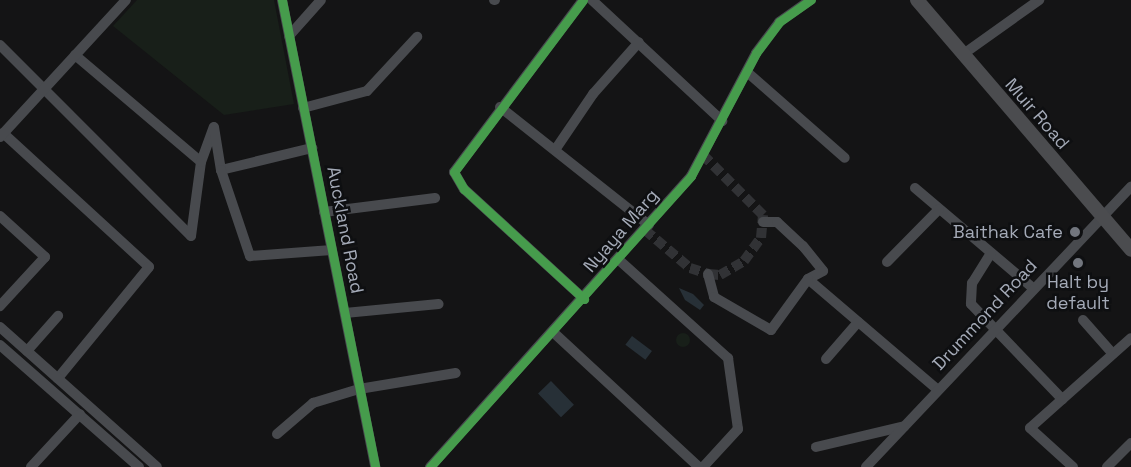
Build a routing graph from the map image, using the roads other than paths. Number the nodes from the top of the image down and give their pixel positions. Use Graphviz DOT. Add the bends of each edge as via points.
graph roads {
  1 [pos="126,0"];
  2 [pos="282,0"];
  3 [pos="321,0"];
  4 [pos="583,0"];
  5 [pos="592,0"];
  6 [pos="811,0"];
  7 [pos="917,0"];
  8 [pos="1039,0"];
  9 [pos="289,36"];
  10 [pos="417,38"];
  11 [pos="639,42"];
  12 [pos="0,45"];
  13 [pos="75,55"];
  14 [pos="963,55"];
  15 [pos="747,72"];
  16 [pos="45,88"];
  17 [pos="500,107"];
  18 [pos="303,108"];
  19 [pos="722,121"];
  20 [pos="2,135"];
  21 [pos="312,148"];
  22 [pos="555,150"];
  23 [pos="845,158"];
  24 [pos="201,162"];
  25 [pos="221,170"];
  26 [pos="915,188"];
  27 [pos="1131,188"];
  28 [pos="435,198"];
  29 [pos="939,208"];
  30 [pos="324,212"];
  31 [pos="1101,215"];
  32 [pos="0,216"];
  33 [pos="763,222"];
  34 [pos="649,225"];
  35 [pos="332,250"];
  36 [pos="1131,250"];
  37 [pos="991,253"];
  38 [pos="618,260"];
  39 [pos="887,262"];
  40 [pos="708,274"];
  41 [pos="808,279"];
  42 [pos="1033,288"];
  43 [pos="584,299"];
  44 [pos="439,304"];
  45 [pos="0,306"];
  46 [pos="345,313"];
  47 [pos="58,316"];
  48 [pos="1083,320"];
  49 [pos="858,322"];
  50 [pos="0,327"];
  51 [pos="996,328"];
  52 [pos="553,332"];
  53 [pos="1131,338"];
  54 [pos="0,345"];
  55 [pos="27,351"];
  56 [pos="1113,354"];
  57 [pos="826,359"];
  58 [pos="456,372"];
  59 [pos="58,378"];
  60 [pos="360,389"];
  61 [pos="938,390"];
  62 [pos="1062,399"];
  63 [pos="80,414"];
  64 [pos="905,426"];
  65 [pos="277,434"];
  66 [pos="1131,443"];
  67 [pos="816,447"];
  68 [pos="1114,465"];
  69 [pos="31,467"];
  70 [pos="139,467"];
  71 [pos="157,467"];
  72 [pos="375,467"];
  73 [pos="430,467"];
  74 [pos="701,467"];
  75 [pos="866,467"];
  76 [pos="1073,467"];
  1 -- 13 [label="street"];
  2 -- 9 [label="street, Auckland Road"];
  3 -- 9 [label="street"];
  4 -- 17 [label="street"];
  5 -- 11 [label="street"];
  6 -- 15 [label="street, Nyaya Marg" via="779,22"];
  7 -- 14 [label="main road, Muir Road"];
  8 -- 14 [label="street"];
  9 -- 18 [label="street, Auckland Road"];
  10 -- 18 [label="street" via="367,91"];
  11 -- 19 [label="street"];
  11 -- 22 [label="street" via="593,94"];
  12 -- 16 [label="street"];
  13 -- 16 [label="street"];
  13 -- 24 [label="street"];
  14 -- 31 [label="main road, Muir Road"];
  15 -- 19 [label="street, Nyaya Marg"];
  15 -- 23 [label="street"];
  16 -- 20 [label="street"];
  16 -- 24 [label="street" via="191,236"];
  17 -- 22 [label="street"];
  17 -- 43 [label="street" via="458,164 456,178"];
  18 -- 21 [label="street, Auckland Road"];
  19 -- 34 [label="street, Nyaya Marg" via="691,176"];
  20 -- 59 [label="street" via="149,267"];
  21 -- 25 [label="street"];
  21 -- 30 [label="street, Auckland Road"];
  22 -- 34 [label="street"];
  24 -- 25 [label="street" via="214,127"];
  25 -- 35 [label="street" via="250,256"];
  26 -- 29 [label="street"];
  27 -- 31 [label="street, Drummond Road"];
  28 -- 30 [label="street"];
  29 -- 37 [label="street"];
  29 -- 39 [label="street"];
  30 -- 35 [label="street, Auckland Road"];
  31 -- 36 [label="main road, Muir Road"];
  31 -- 42 [label="street, Drummond Road"];
  32 -- 45 [label="street" via="45,257"];
  33 -- 41 [label="street" via="777,222 823,271"];
  34 -- 38 [label="street, Nyaya Marg"];
  35 -- 46 [label="street, Auckland Road"];
  37 -- 42 [label="street"];
  37 -- 51 [label="street" via="972,283 971,304"];
  38 -- 43 [label="street, Nyaya Marg"];
  38 -- 74 [label="street" via="728,358 738,429"];
  40 -- 41 [label="street" via="714,297 771,330"];
  41 -- 49 [label="street"];
  42 -- 51 [label="street, Drummond Road"];
  43 -- 52 [label="street, Nyaya Marg"];
  44 -- 46 [label="street"];
  46 -- 60 [label="street, Auckland Road"];
  47 -- 55 [label="street"];
  48 -- 56 [label="street"];
  49 -- 57 [label="street"];
  49 -- 61 [label="street"];
  50 -- 55 [label="street"];
  51 -- 61 [label="street, Drummond Road"];
  51 -- 62 [label="street"];
  52 -- 73 [label="street, Nyaya Marg"];
  52 -- 74 [label="street"];
  53 -- 56 [label="street"];
  54 -- 63 [label="street"];
  55 -- 59 [label="street"];
  56 -- 62 [label="street"];
  58 -- 60 [label="street"];
  59 -- 71 [label="street"];
  60 -- 65 [label="street" via="313,403"];
  60 -- 72 [label="street, Auckland Road"];
  61 -- 64 [label="street, Drummond Road"];
  62 -- 76 [label="street" via="1030,428"];
  63 -- 69 [label="street"];
  63 -- 70 [label="street"];
  64 -- 67 [label="street"];
  64 -- 75 [label="street, Drummond Road"];
  66 -- 68 [label="street"];
}
